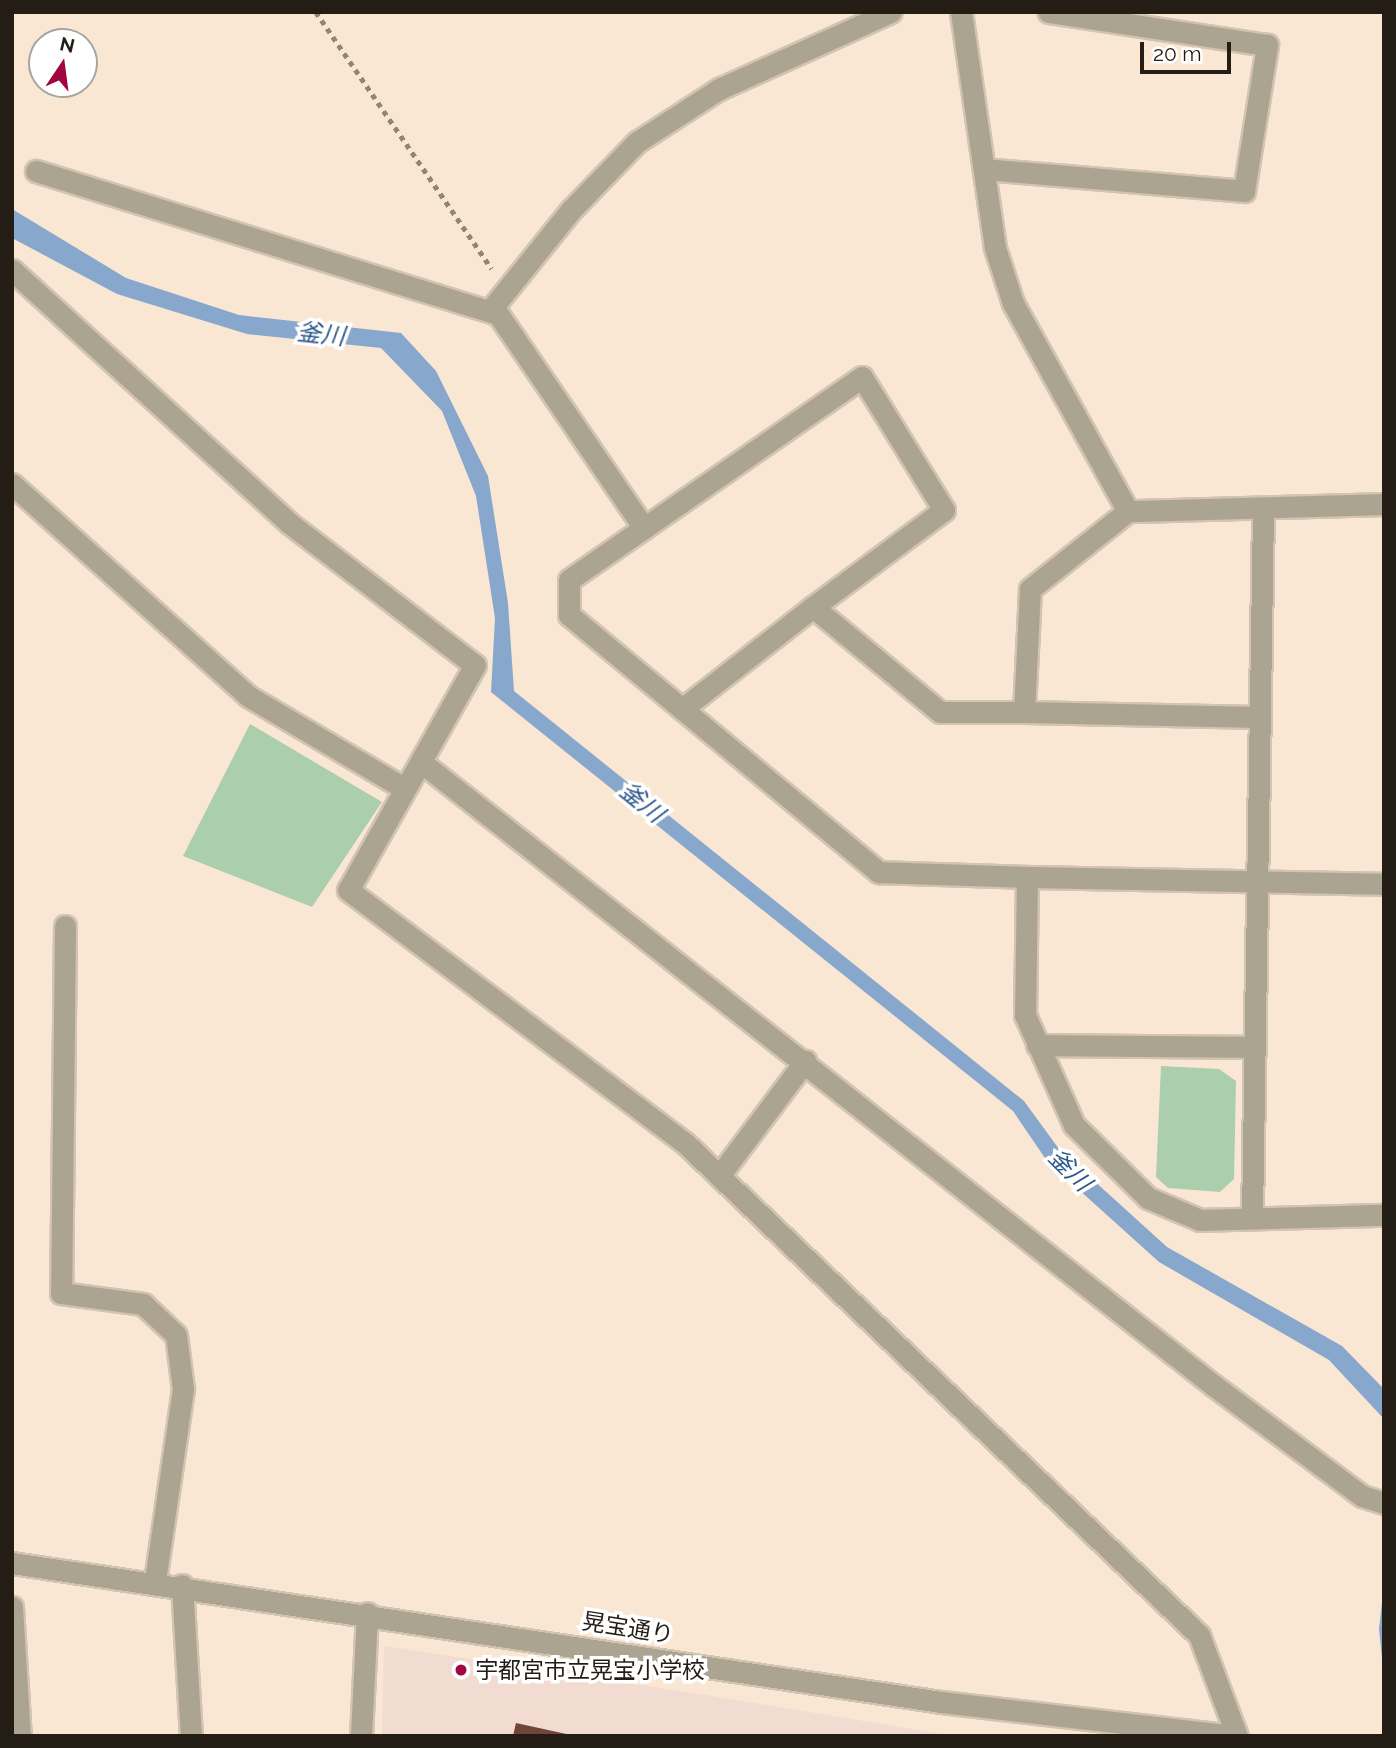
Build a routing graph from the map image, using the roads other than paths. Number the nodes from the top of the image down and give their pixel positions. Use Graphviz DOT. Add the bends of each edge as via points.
graph roads {
  1 [pos="890,12"];
  2 [pos="961,12"];
  3 [pos="1048,12"];
  4 [pos="984,169"];
  5 [pos="36,171"];
  6 [pos="12,270"];
  7 [pos="497,314"];
  8 [pos="12,484"];
  9 [pos="1384,504"];
  10 [pos="1263,508"];
  11 [pos="1128,511"];
  12 [pos="643,528"];
  13 [pos="813,607"];
  14 [pos="682,709"];
  15 [pos="1024,712"];
  16 [pos="1260,717"];
  17 [pos="421,762"];
  18 [pos="405,789"];
  19 [pos="1027,877"];
  20 [pos="1257,881"];
  21 [pos="1384,884"];
  22 [pos="65,926"];
  23 [pos="1037,1045"];
  24 [pos="1255,1047"];
  25 [pos="805,1061"];
  26 [pos="719,1176"];
  27 [pos="1384,1215"];
  28 [pos="1252,1218"];
  29 [pos="1384,1503"];
  30 [pos="12,1563"];
  31 [pos="155,1581"];
  32 [pos="182,1585"];
  33 [pos="12,1607"];
  34 [pos="368,1613"];
  35 [pos="1168,1732"];
  36 [pos="20,1736"];
  37 [pos="191,1736"];
  38 [pos="361,1736"];
  39 [pos="1237,1736"];
  1 -- 7 [label="street" via="719,89 637,142 506,289 493,307"];
  2 -- 4 [label="street"];
  3 -- 4 [label="street" via="1267,45 1244,191"];
  4 -- 11 [label="street" via="995,248 1013,303"];
  5 -- 7 [label="street"];
  6 -- 17 [label="street" via="289,523 475,665"];
  7 -- 12 [label="street"];
  8 -- 18 [label="street" via="248,696"];
  9 -- 10 [label="street"];
  10 -- 11 [label="street"];
  10 -- 16 [label="street"];
  11 -- 15 [label="street" via="1030,589"];
  12 -- 13 [label="street" via="862,377 944,510"];
  12 -- 14 [label="street" via="569,580 569,615"];
  13 -- 14 [label="street"];
  13 -- 15 [label="street" via="940,712"];
  14 -- 19 [label="street" via="879,872"];
  15 -- 16 [label="street"];
  16 -- 20 [label="street"];
  17 -- 18 [label="street"];
  17 -- 25 [label="street"];
  18 -- 26 [label="street" via="348,890 686,1144"];
  19 -- 20 [label="street"];
  19 -- 23 [label="street" via="1024,1015"];
  20 -- 21 [label="street"];
  20 -- 24 [label="street"];
  22 -- 31 [label="street" via="61,1293 142,1304 176,1335 183,1389"];
  23 -- 24 [label="street"];
  23 -- 28 [label="street" via="1074,1125 1148,1198 1200,1220"];
  24 -- 28 [label="street"];
  25 -- 26 [label="street"];
  25 -- 29 [label="street" via="1213,1385 1362,1496"];
  26 -- 39 [label="street" via="1199,1634"];
  27 -- 28 [label="street"];
  30 -- 31 [label="street, 晃宝通り"];
  31 -- 32 [label="street, 晃宝通り"];
  32 -- 34 [label="street, 晃宝通り"];
  32 -- 37 [label="street"];
  33 -- 36 [label="street"];
  34 -- 35 [label="street, 晃宝通り" via="876,1693"];
  34 -- 38 [label="street"];
  35 -- 39 [label="street, 晃宝通り"];
}
